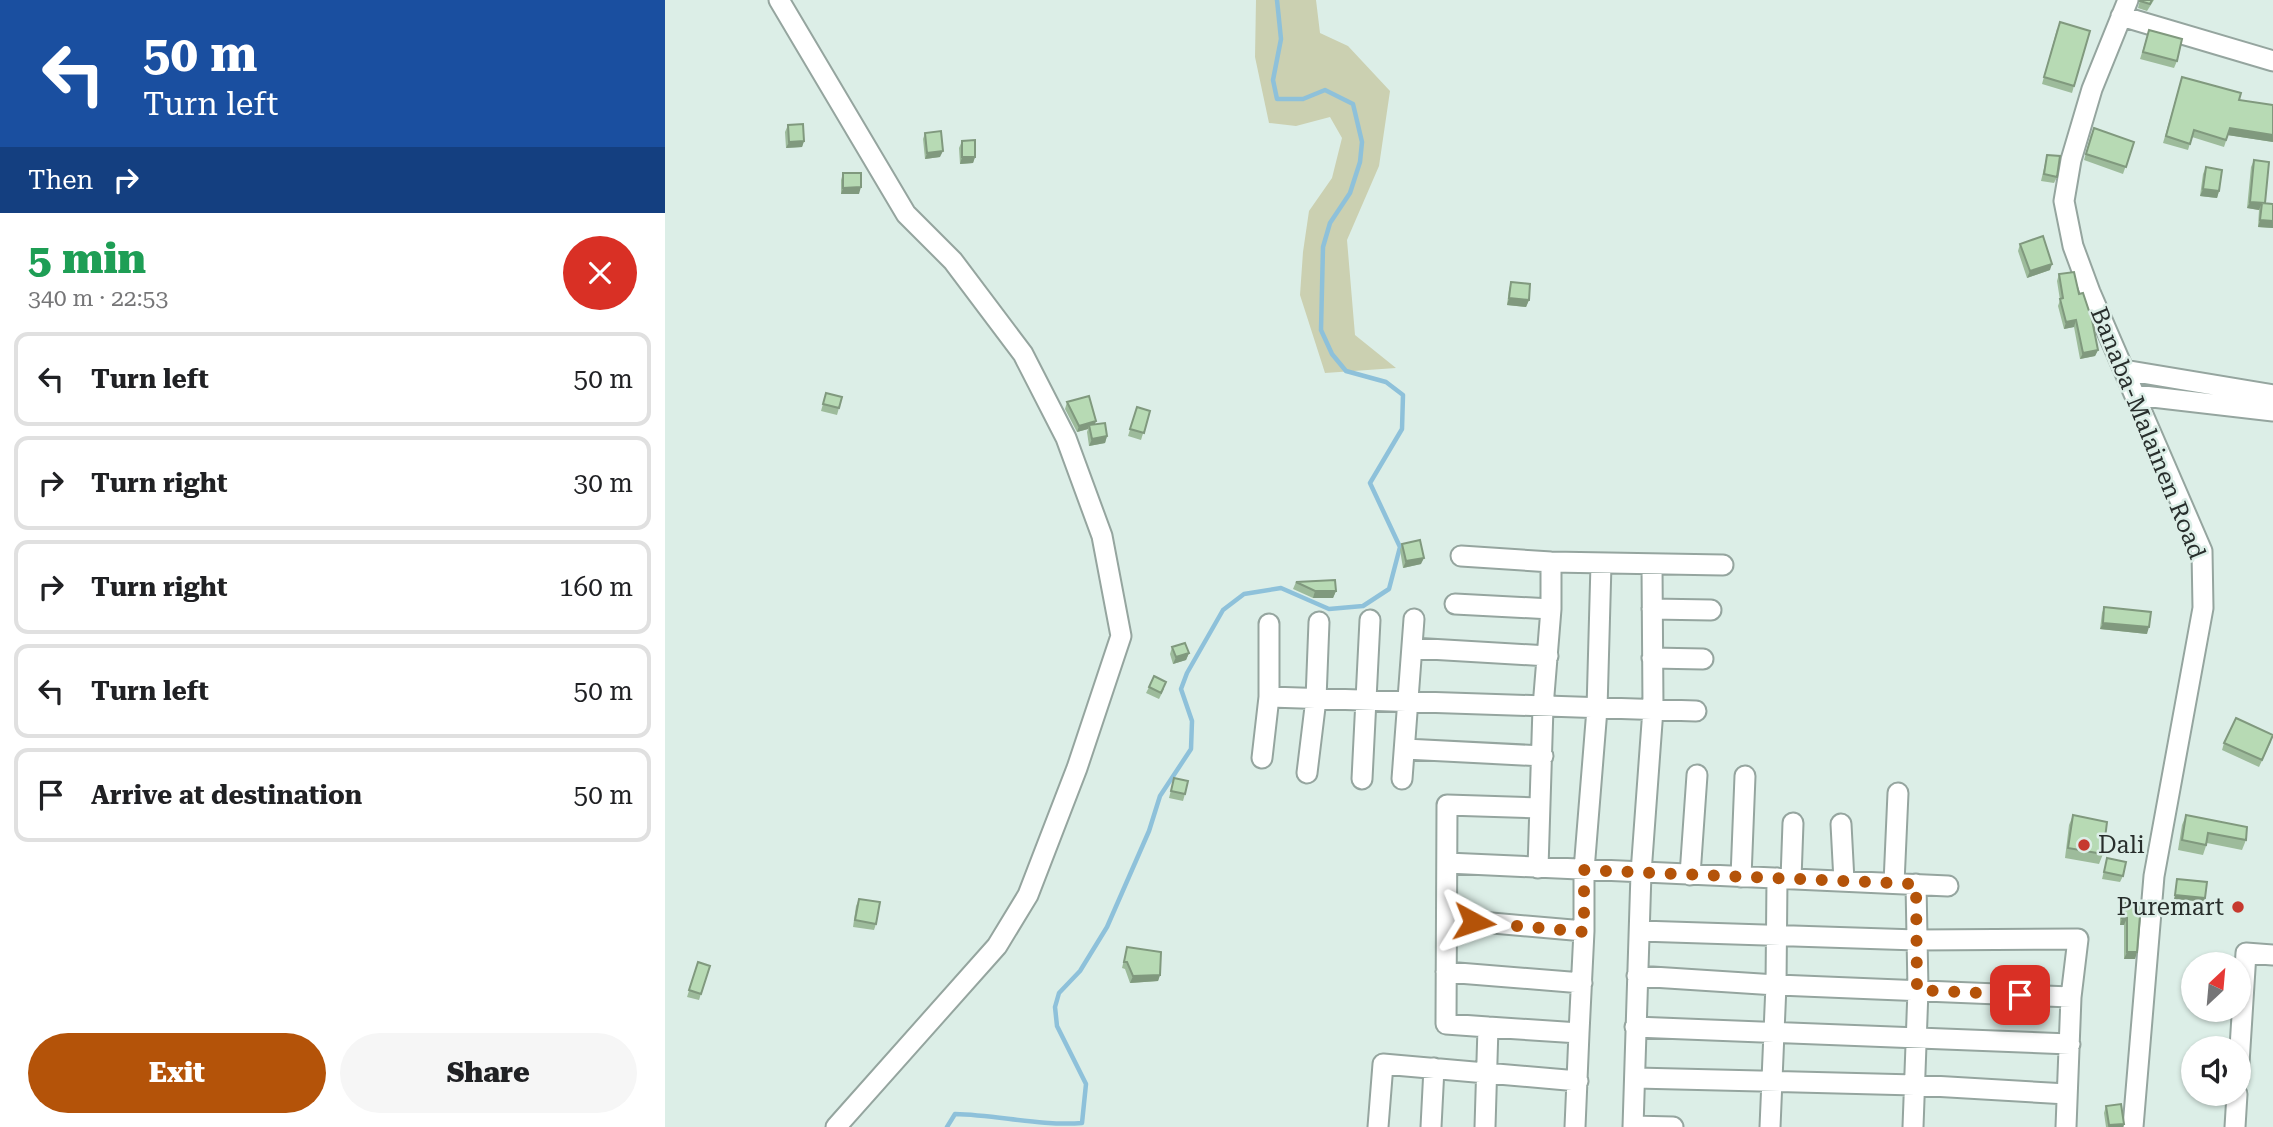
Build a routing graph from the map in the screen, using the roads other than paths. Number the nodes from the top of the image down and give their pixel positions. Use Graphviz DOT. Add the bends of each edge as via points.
graph roads {
  1 [pos="779,0"];
  2 [pos="2125,8"];
  3 [pos="2273,61"];
  4 [pos="2124,370"];
  5 [pos="2273,395"];
  6 [pos="2135,396"];
  7 [pos="2273,411"];
  8 [pos="1461,555"];
  9 [pos="1551,562"];
  10 [pos="1601,564"];
  11 [pos="1652,565"];
  12 [pos="1723,565"];
  13 [pos="1455,604"];
  14 [pos="1551,609"];
  15 [pos="1652,609"];
  16 [pos="1711,610"];
  17 [pos="1415,619"];
  18 [pos="1370,620"];
  19 [pos="1319,622"];
  20 [pos="1269,624"];
  21 [pos="1412,648"];
  22 [pos="1548,656"];
  23 [pos="1652,658"];
  24 [pos="1703,659"];
  25 [pos="1269,697"];
  26 [pos="1316,699"];
  27 [pos="1364,701"];
  28 [pos="1408,703"];
  29 [pos="1543,707"];
  30 [pos="1597,709"];
  31 [pos="1653,709"];
  32 [pos="1696,711"];
  33 [pos="1405,749"];
  34 [pos="1542,755"];
  35 [pos="1262,758"];
  36 [pos="1307,773"];
  37 [pos="1697,775"];
  38 [pos="1745,776"];
  39 [pos="1362,779"];
  40 [pos="1402,779"];
  41 [pos="1898,793"];
  42 [pos="1539,808"];
  43 [pos="1793,823"];
  44 [pos="1840,824"];
  45 [pos="1447,863"];
  46 [pos="1538,867"];
  47 [pos="1584,870"];
  48 [pos="1641,873"];
  49 [pos="1690,875"];
  50 [pos="1741,877"];
  51 [pos="1784,878"];
  52 [pos="1844,881"];
  53 [pos="1894,883"];
  54 [pos="1916,884"];
  55 [pos="1948,886"];
  56 [pos="1447,919"];
  57 [pos="1584,932"];
  58 [pos="1640,932"];
  59 [pos="1775,936"];
  60 [pos="1917,940"];
  61 [pos="2273,955"];
  62 [pos="1446,972"];
  63 [pos="1637,976"];
  64 [pos="1582,983"];
  65 [pos="1776,985"];
  66 [pos="1917,990"];
  67 [pos="2071,997"];
  68 [pos="1488,1027"];
  69 [pos="1635,1027"];
  70 [pos="1773,1032"];
  71 [pos="1579,1033"];
  72 [pos="2241,1036"];
  73 [pos="1916,1039"];
  74 [pos="2070,1044"];
  75 [pos="1434,1068"];
  76 [pos="1486,1073"];
  77 [pos="1636,1078"];
  78 [pos="1578,1081"];
  79 [pos="1771,1082"];
  80 [pos="1915,1086"];
  81 [pos="2067,1094"];
  82 [pos="2236,1106"];
  83 [pos="1633,1126"];
  84 [pos="836,1127"];
  85 [pos="1378,1127"];
  86 [pos="1431,1127"];
  87 [pos="1485,1127"];
  88 [pos="1575,1127"];
  89 [pos="1673,1127"];
  90 [pos="1770,1127"];
  91 [pos="1913,1127"];
  92 [pos="2066,1127"];
  93 [pos="2133,1127"];
  94 [pos="2235,1127"];
  1 -- 84 [label="street" via="906,214 953,261 1023,354 1066,438 1102,536 1121,636 1028,895 997,946"];
  2 -- 3 [label="street"];
  2 -- 4 [label="street, Banaba-Malainen Road" via="2092,89 2064,201 2073,246"];
  4 -- 5 [label="street"];
  4 -- 6 [label="street, Banaba-Malainen Road"];
  6 -- 7 [label="street"];
  6 -- 93 [label="street, Banaba-Malainen Road" via="2202,551 2204,583 2154,876"];
  8 -- 9 [label="street"];
  9 -- 10 [label="street"];
  9 -- 14 [label="street"];
  10 -- 11 [label="street"];
  10 -- 30 [label="street"];
  11 -- 12 [label="street"];
  11 -- 15 [label="street"];
  13 -- 14 [label="street"];
  14 -- 22 [label="street"];
  15 -- 16 [label="street"];
  15 -- 23 [label="street"];
  17 -- 21 [label="street"];
  18 -- 27 [label="street"];
  19 -- 26 [label="street"];
  20 -- 25 [label="street"];
  21 -- 22 [label="street"];
  21 -- 28 [label="street"];
  22 -- 29 [label="street"];
  23 -- 24 [label="street"];
  23 -- 31 [label="street"];
  25 -- 26 [label="street"];
  25 -- 35 [label="street"];
  26 -- 27 [label="street"];
  26 -- 36 [label="street"];
  27 -- 28 [label="street"];
  27 -- 39 [label="street"];
  28 -- 29 [label="street"];
  28 -- 33 [label="street"];
  29 -- 30 [label="street"];
  29 -- 34 [label="street"];
  30 -- 31 [label="street"];
  30 -- 47 [label="street"];
  31 -- 32 [label="street"];
  31 -- 48 [label="street"];
  33 -- 34 [label="street"];
  33 -- 40 [label="street"];
  34 -- 42 [label="street"];
  37 -- 49 [label="street"];
  38 -- 50 [label="street"];
  41 -- 53 [label="street"];
  42 -- 45 [label="street" via="1447,805"];
  42 -- 46 [label="street"];
  43 -- 51 [label="street"];
  44 -- 52 [label="street"];
  45 -- 46 [label="street"];
  45 -- 56 [label="street"];
  46 -- 47 [label="street"];
  47 -- 48 [label="street"];
  47 -- 57 [label="street"];
  48 -- 49 [label="street"];
  48 -- 58 [label="street"];
  49 -- 50 [label="street"];
  50 -- 51 [label="street"];
  51 -- 52 [label="street"];
  51 -- 59 [label="street"];
  52 -- 53 [label="street"];
  53 -- 54 [label="street"];
  54 -- 55 [label="street"];
  54 -- 60 [label="street"];
  56 -- 57 [label="street"];
  56 -- 62 [label="street"];
  57 -- 64 [label="street"];
  58 -- 59 [label="street"];
  58 -- 63 [label="street"];
  59 -- 60 [label="street"];
  59 -- 65 [label="street"];
  60 -- 66 [label="street"];
  60 -- 67 [label="street" via="2078,939"];
  61 -- 72 [label="street" via="2246,953"];
  62 -- 64 [label="street"];
  62 -- 68 [label="street" via="1446,1024"];
  63 -- 65 [label="street"];
  63 -- 69 [label="street"];
  64 -- 71 [label="street"];
  65 -- 66 [label="street"];
  65 -- 70 [label="street"];
  66 -- 67 [label="street"];
  66 -- 73 [label="street"];
  67 -- 74 [label="street"];
  68 -- 71 [label="street"];
  68 -- 76 [label="street"];
  69 -- 70 [label="street"];
  69 -- 77 [label="street"];
  70 -- 73 [label="street"];
  70 -- 79 [label="street"];
  71 -- 78 [label="street"];
  73 -- 74 [label="street"];
  73 -- 80 [label="street"];
  74 -- 81 [label="street"];
  75 -- 76 [label="street"];
  75 -- 85 [label="street" via="1383,1065"];
  75 -- 86 [label="street"];
  76 -- 78 [label="street"];
  76 -- 87 [label="street"];
  77 -- 79 [label="street"];
  77 -- 83 [label="street"];
  78 -- 88 [label="street"];
  79 -- 80 [label="street"];
  79 -- 90 [label="street"];
  80 -- 81 [label="street"];
  80 -- 91 [label="street"];
  81 -- 92 [label="street"];
  82 -- 94 [label="street"];
  83 -- 89 [label="street"];
}
